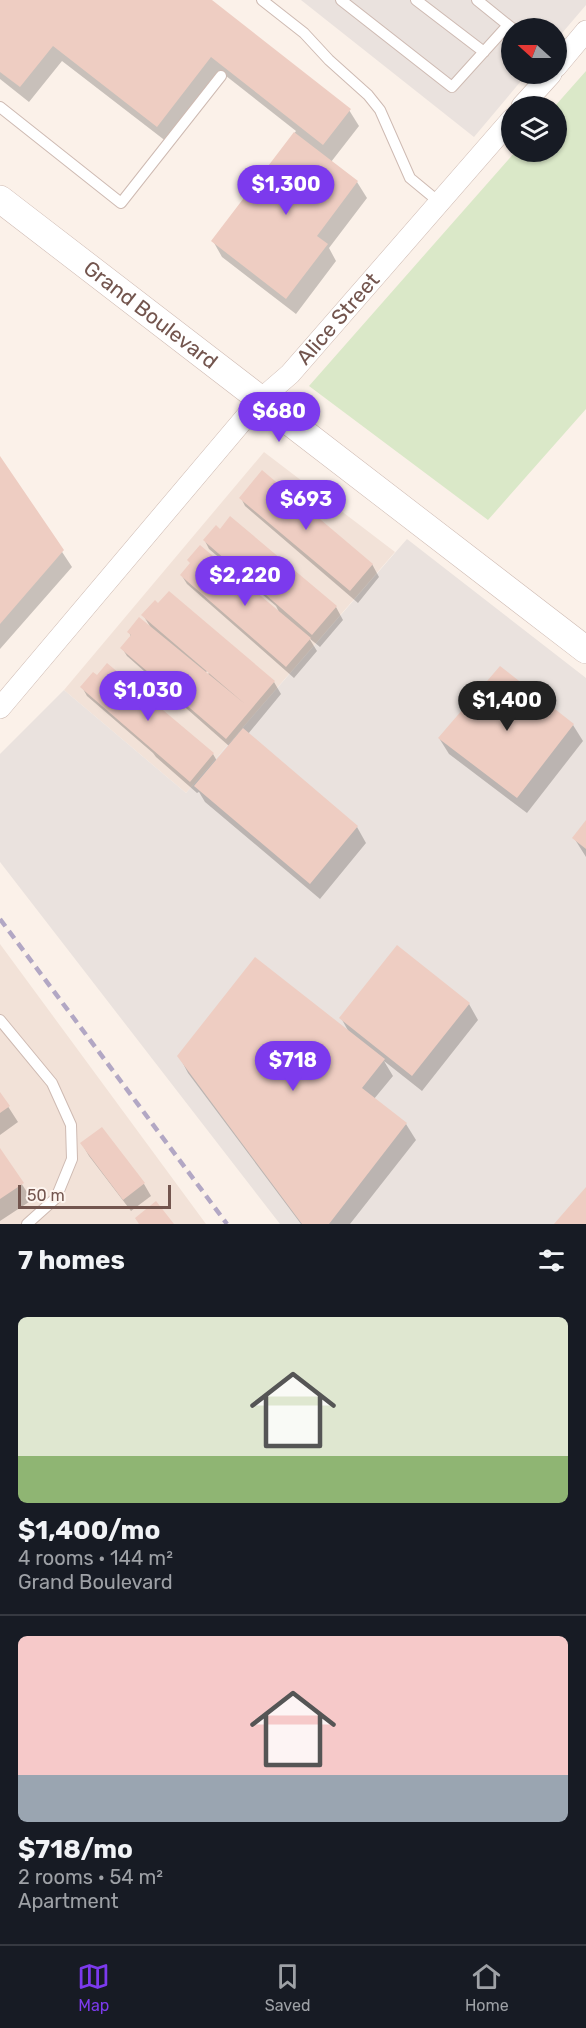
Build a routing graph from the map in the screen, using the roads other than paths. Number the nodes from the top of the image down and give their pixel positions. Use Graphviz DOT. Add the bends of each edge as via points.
graph roads {
  1 [pos="261,0"];
  2 [pos="341,0"];
  3 [pos="416,0"];
  4 [pos="477,0"];
  5 [pos="501,20"];
  6 [pos="586,31"];
  7 [pos="501,36"];
  8 [pos="484,52"];
  9 [pos="567,53"];
  10 [pos="221,76"];
  11 [pos="541,84"];
  12 [pos="530,96"];
  13 [pos="0,107"];
  14 [pos="501,132"];
  15 [pos="0,199"];
  16 [pos="439,202"];
  17 [pos="260,400"];
  18 [pos="586,650"];
  19 [pos="0,708"];
  20 [pos="0,1020"];
  21 [pos="27,1224"];
  1 -- 16 [label="lane" via="304,33 368,94 380,110 410,178"];
  2 -- 8 [label="lane" via="452,87"];
  3 -- 8 [label="lane"];
  4 -- 5 [label="lane"];
  6 -- 9 [label="street"];
  7 -- 8 [label="lane"];
  10 -- 13 [label="lane" via="121,203"];
  11 -- 12 [label="street"];
  14 -- 16 [label="street, Alice Street"];
  15 -- 17 [label="street, Grand Boulevard"];
  16 -- 17 [label="street, Alice Street" via="290,374"];
  17 -- 18 [label="street, Grand Boulevard"];
  17 -- 19 [label="street, Alice Street"];
  20 -- 21 [label="lane" via="52,1083 71,1125 72,1160 56,1198"];
}
